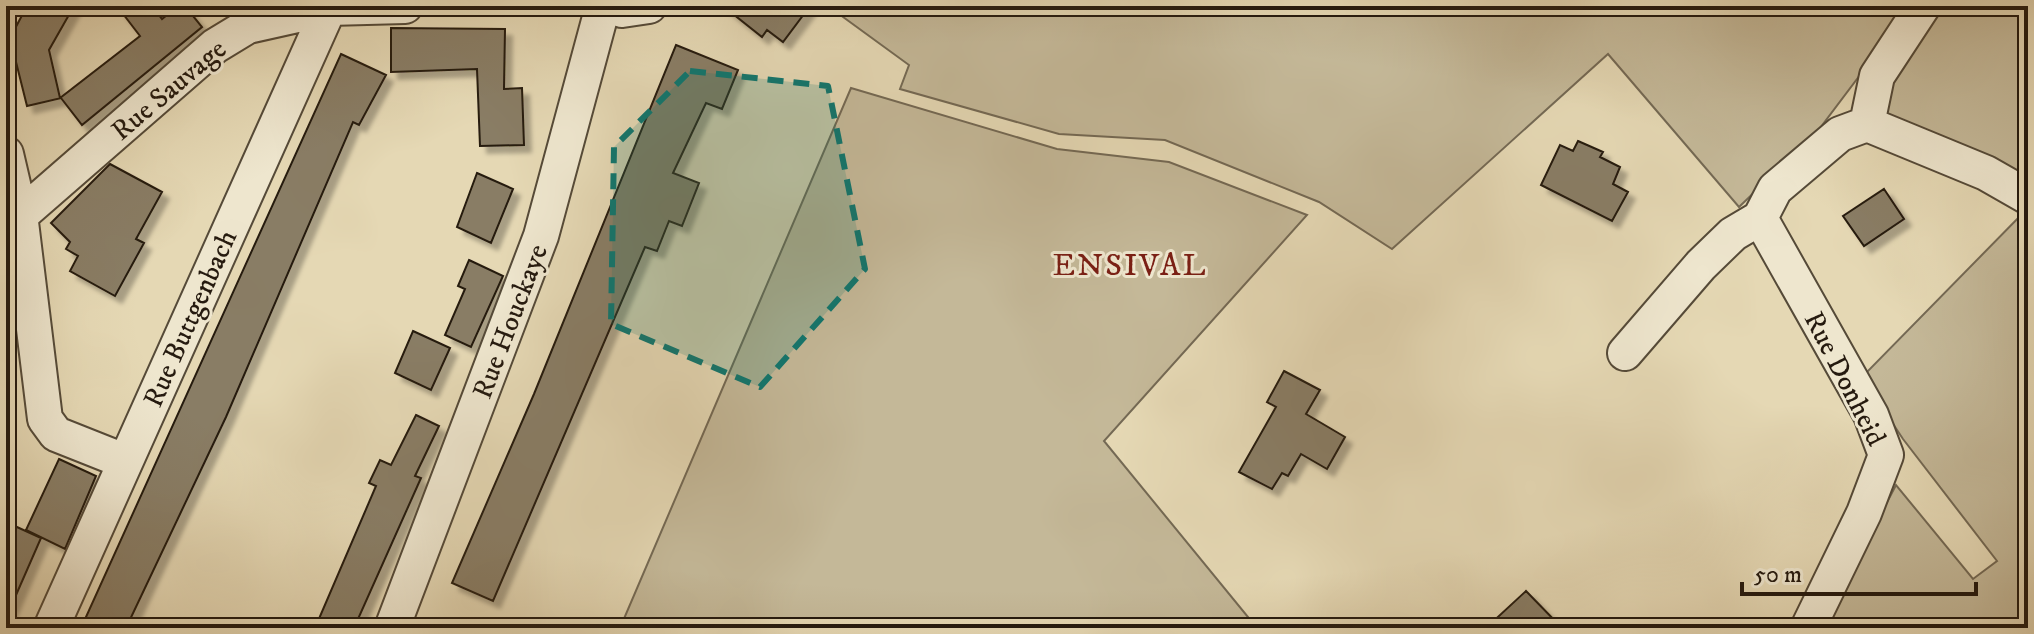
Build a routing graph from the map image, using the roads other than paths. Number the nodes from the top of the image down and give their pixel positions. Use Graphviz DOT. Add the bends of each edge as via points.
graph roads {
  1 [pos="405,6"];
  2 [pos="603,6"];
  3 [pos="612,6"];
  4 [pos="649,6"];
  5 [pos="1923,6"];
  6 [pos="329,8"];
  7 [pos="1867,124"];
  8 [pos="6,154"];
  9 [pos="2028,197"];
  10 [pos="1760,218"];
  11 [pos="13,221"];
  12 [pos="1625,353"];
  13 [pos="124,461"];
  14 [pos="51,628"];
  15 [pos="392,628"];
  16 [pos="1808,628"];
  1 -- 6 [label="street, Rue Sauvage"];
  2 -- 15 [label="street, Rue Houckaye" via="541,236"];
  3 -- 4 [label="street"];
  5 -- 7 [label="street" via="1877,76"];
  6 -- 11 [label="street, Rue Sauvage" via="248,26 215,46"];
  6 -- 13 [label="street, Rue Buttgenbach"];
  7 -- 9 [label="street" via="1986,173"];
  7 -- 10 [label="street" via="1840,134 1775,189"];
  8 -- 11 [label="street"];
  10 -- 12 [label="street" via="1733,234 1701,265"];
  10 -- 16 [label="street, Rue Donheid" via="1871,415 1886,455"];
  11 -- 13 [label="street" via="45,419 56,434"];
  13 -- 14 [label="street, Rue Buttgenbach"];
}
